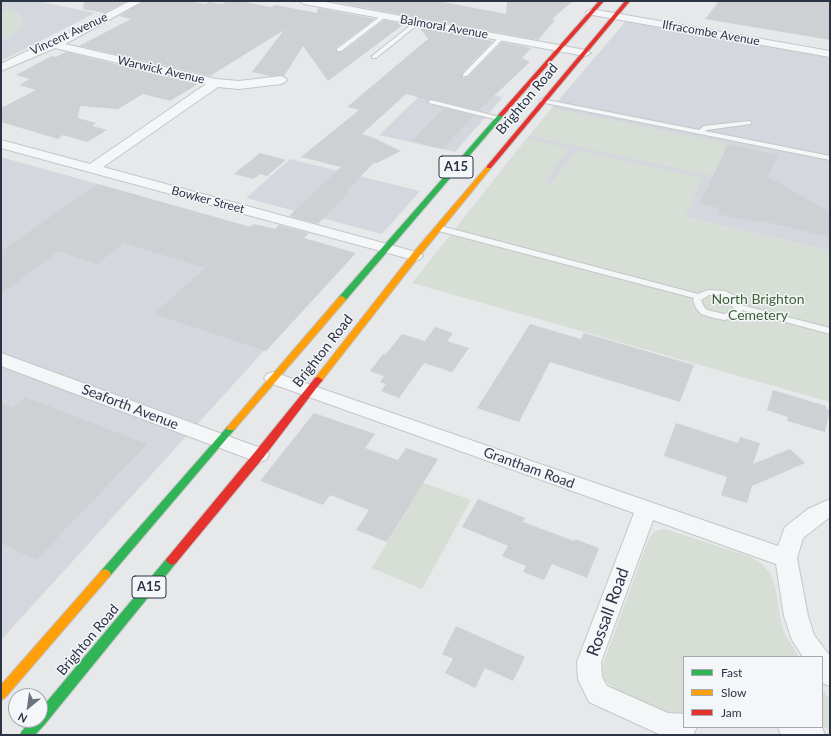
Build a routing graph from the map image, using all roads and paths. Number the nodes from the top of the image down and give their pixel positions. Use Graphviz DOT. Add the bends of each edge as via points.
graph roads {
  1 [pos="138,1"];
  2 [pos="304,1"];
  3 [pos="602,1"];
  4 [pos="628,1"];
  5 [pos="592,12"];
  6 [pos="384,16"];
  7 [pos="615,16"];
  8 [pos="418,22"];
  9 [pos="502,37"];
  10 [pos="53,44"];
  11 [pos="560,48"];
  12 [pos="339,50"];
  13 [pos="585,53"];
  14 [pos="830,54"];
  15 [pos="374,57"];
  16 [pos="1,68"];
  17 [pos="465,75"];
  18 [pos="281,80"];
  19 [pos="216,83"];
  20 [pos="542,101"];
  21 [pos="431,102"];
  22 [pos="498,118"];
  23 [pos="749,124"];
  24 [pos="701,133"];
  25 [pos="1,144"];
  26 [pos="830,158"];
  27 [pos="92,169"];
  28 [pos="438,228"];
  29 [pos="386,248"];
  30 [pos="415,256"];
  31 [pos="699,297"];
  32 [pos="738,307"];
  33 [pos="830,331"];
  34 [pos="1,359"];
  35 [pos="273,378"];
  36 [pos="310,390"];
  37 [pos="220,441"];
  38 [pos="259,455"];
  39 [pos="830,507"];
  40 [pos="646,510"];
  41 [pos="786,558"];
  42 [pos="815,656"];
  43 [pos="823,665"];
  44 [pos="830,675"];
  45 [pos="1,694"];
  46 [pos="48,710"];
  47 [pos="683,726"];
  48 [pos="794,728"];
  49 [pos="812,735"];
  1 -- 10 [label="street, Vincent Avenue"];
  2 -- 6 [label="street, Balmoral Avenue"];
  3 -- 5 [label="main road, Brighton Road / A15"];
  4 -- 7 [label="main road, Brighton Road / A15"];
  5 -- 7 [label="street, Ilfracombe Avenue"];
  5 -- 11 [label="main road, Brighton Road / A15"];
  6 -- 8 [label="street, Balmoral Avenue"];
  6 -- 12 [label="lane"];
  7 -- 13 [label="main road, Brighton Road / A15"];
  7 -- 14 [label="street, Ilfracombe Avenue"];
  8 -- 9 [label="street, Balmoral Avenue"];
  8 -- 15 [label="lane"];
  9 -- 11 [label="street, Balmoral Avenue"];
  9 -- 17 [label="lane"];
  10 -- 16 [label="street, Vincent Avenue"];
  10 -- 19 [label="street, Warwick Avenue"];
  11 -- 13 [label="street, Balmoral Avenue"];
  11 -- 22 [label="main road, Brighton Road / A15"];
  13 -- 20 [label="main road, Brighton Road / A15"];
  18 -- 19 [label="street" via="239,85"];
  19 -- 27 [label="street, Warwick Avenue"];
  20 -- 24 [label="lane"];
  20 -- 28 [label="main road, Brighton Road / A15"];
  21 -- 22 [label="lane"];
  22 -- 29 [label="main road, Brighton Road / A15"];
  23 -- 24 [label="lane" via="704,128"];
  24 -- 26 [label="lane"];
  25 -- 27 [label="street, Bowker Street"];
  27 -- 29 [label="street, Bowker Street"];
  28 -- 30 [label="main road, Brighton Road / A15"];
  28 -- 31 [label="lane"];
  29 -- 30 [label="street, Bowker Street"];
  29 -- 35 [label="main road, Brighton Road / A15"];
  30 -- 36 [label="main road, Brighton Road / A15"];
  31 -- 32 [label="lane" via="708,292 722,293 734,299"];
  31 -- 32 [label="lane" via="700,308 710,315 730,316 738,311"];
  32 -- 33 [label="lane"];
  34 -- 37 [label="street, Seaforth Avenue"];
  35 -- 36 [label="street, Grantham Road"];
  35 -- 37 [label="main road, Brighton Road / A15"];
  36 -- 38 [label="main road, Brighton Road / A15"];
  36 -- 40 [label="street, Grantham Road"];
  37 -- 38 [label="street, Seaforth Avenue"];
  37 -- 45 [label="main road, Brighton Road / A15"];
  38 -- 46 [label="main road, Brighton Road / A15"];
  39 -- 41 [label="street" via="793,533"];
  40 -- 41 [label="street, Grantham Road"];
  40 -- 47 [label="street, Rossall Road" via="590,662 590,679 598,694 667,725"];
  41 -- 42 [label="street" via="796,616 804,640"];
  43 -- 44 [label="street"];
  48 -- 49 [label="street"];
}
